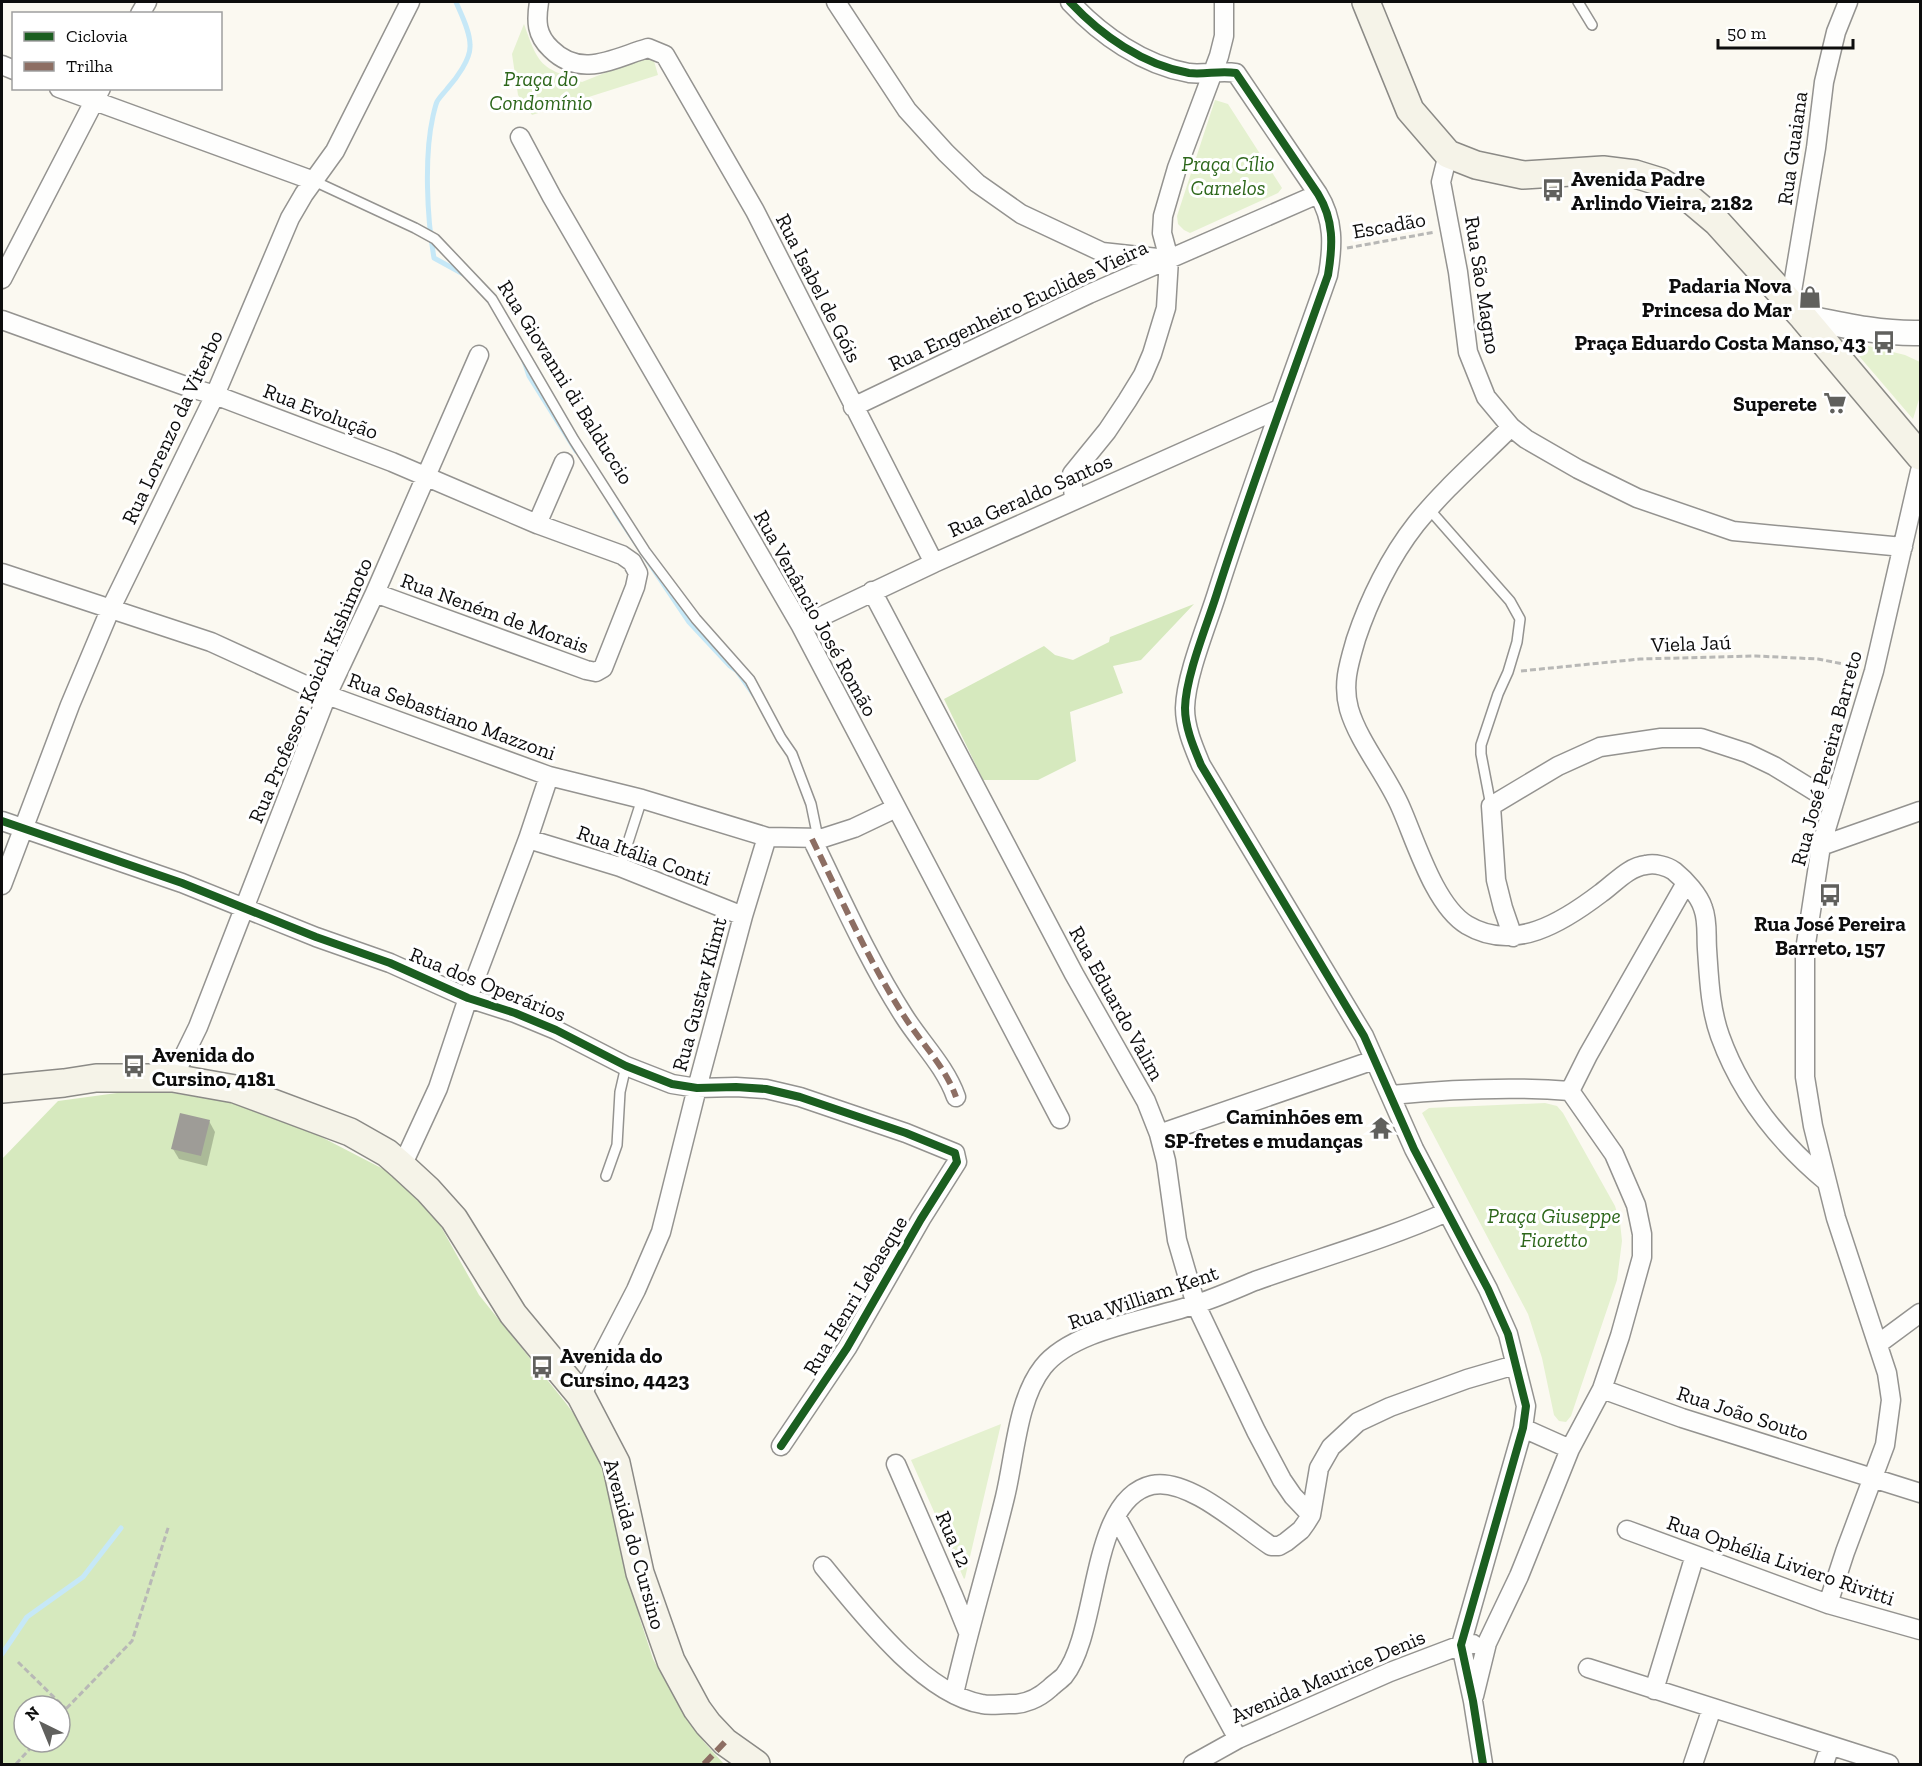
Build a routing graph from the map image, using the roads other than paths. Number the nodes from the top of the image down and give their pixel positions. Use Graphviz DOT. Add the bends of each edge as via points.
graph roads {
  1 [pos="410,2"];
  2 [pos="539,2"];
  3 [pos="836,2"];
  4 [pos="1070,2"];
  5 [pos="1224,2"];
  6 [pos="1366,2"];
  7 [pos="1578,2"];
  8 [pos="1848,2"];
  9 [pos="1592,25"];
  10 [pos="1211,73"];
  11 [pos="69,90"];
  12 [pos="97,95"];
  13 [pos="520,136"];
  14 [pos="1448,154"];
  15 [pos="314,182"];
  16 [pos="1318,194"];
  17 [pos="1169,259"];
  18 [pos="2,279"];
  19 [pos="1796,310"];
  20 [pos="2,320"];
  21 [pos="1920,333"];
  22 [pos="479,355"];
  23 [pos="215,395"];
  24 [pos="853,407"];
  25 [pos="1279,409"];
  26 [pos="1511,427"];
  27 [pos="1920,456"];
  28 [pos="564,462"];
  29 [pos="1920,471"];
  30 [pos="425,476"];
  31 [pos="1074,500"];
  32 [pos="1429,508"];
  33 [pos="537,524"];
  34 [pos="1903,547"];
  35 [pos="633,557"];
  36 [pos="934,563"];
  37 [pos="2,573"];
  38 [pos="872,591"];
  39 [pos="375,593"];
  40 [pos="110,609"];
  41 [pos="801,626"];
  42 [pos="327,695"];
  43 [pos="549,776"];
  44 [pos="642,799"];
  45 [pos="1834,803"];
  46 [pos="1491,806"];
  47 [pos="896,808"];
  48 [pos="1920,811"];
  49 [pos="2,821"];
  50 [pos="23,827"];
  51 [pos="767,837"];
  52 [pos="815,838"];
  53 [pos="528,839"];
  54 [pos="1821,846"];
  55 [pos="620,867"];
  56 [pos="1686,883"];
  57 [pos="2,885"];
  58 [pos="244,909"];
  59 [pos="743,916"];
  60 [pos="1513,937"];
  61 [pos="468,998"];
  62 [pos="1374,1060"];
  63 [pos="626,1066"];
  64 [pos="173,1078"];
  65 [pos="697,1088"];
  66 [pos="2,1089"];
  67 [pos="1570,1091"];
  68 [pos="1391,1095"];
  69 [pos="956,1097"];
  70 [pos="1060,1119"];
  71 [pos="1159,1134"];
  72 [pos="957,1162"];
  73 [pos="402,1166"];
  74 [pos="606,1176"];
  75 [pos="1827,1182"];
  76 [pos="1447,1212"];
  77 [pos="1196,1305"];
  78 [pos="1920,1313"];
  79 [pos="1878,1344"];
  80 [pos="1515,1365"];
  81 [pos="1602,1389"];
  82 [pos="581,1396"];
  83 [pos="1523,1428"];
  84 [pos="781,1446"];
  85 [pos="1570,1449"];
  86 [pos="896,1464"];
  87 [pos="1872,1477"];
  88 [pos="1920,1493"];
  89 [pos="1311,1515"];
  90 [pos="1116,1516"];
  91 [pos="1627,1530"];
  92 [pos="1695,1555"];
  93 [pos="823,1566"];
  94 [pos="1828,1604"];
  95 [pos="1920,1630"];
  96 [pos="968,1632"];
  97 [pos="1487,1643"];
  98 [pos="1461,1645"];
  99 [pos="1588,1668"];
  100 [pos="1654,1690"];
  101 [pos="954,1694"];
  102 [pos="1473,1701"];
  103 [pos="1712,1708"];
  104 [pos="1238,1739"];
  105 [pos="1830,1746"];
  106 [pos="756,1764"];
  107 [pos="1193,1764"];
  108 [pos="1482,1764"];
  109 [pos="1693,1764"];
  110 [pos="1824,1764"];
  111 [pos="1889,1764"];
  1 -- 15 [label="street, Rua Lorenzo da Viterbo" via="334,151"];
  2 -- 24 [label="street, Rua Isabel de Góis" via="538,32 552,51 570,63 608,62 648,48 665,55 755,211"];
  3 -- 17 [label="street" via="907,111 977,183 1021,214 1102,252"];
  4 -- 10 [label="street" via="1117,43 1140,56 1191,73"];
  5 -- 10 [label="street" via="1224,36"];
  6 -- 14 [label="main road" via="1410,110"];
  7 -- 9 [label="lane"];
  8 -- 19 [label="street, Rua Guaiana" via="1824,82"];
  10 -- 16 [label="street" via="1236,73"];
  10 -- 17 [label="street" via="1163,216 1162,233"];
  11 -- 12 [label="street, Rua Giovanni di Balduccio"];
  12 -- 15 [label="street, Rua Giovanni di Balduccio"];
  12 -- 18 [label="street"];
  13 -- 41 [label="street, Rua Venâncio José Romão"];
  14 -- 19 [label="main road" via="1476,165 1523,175 1603,170 1661,182 1718,222"];
  14 -- 26 [label="street, Rua São Magno" via="1441,182 1468,352 1486,397"];
  15 -- 23 [label="street, Rua Lorenzo da Viterbo" via="290,218"];
  15 -- 35 [label="lane, Rua Giovanni di Balduccio" via="435,239 492,299 564,423"];
  16 -- 17 [label="street, Rua Engenheiro Euclides Vieira"];
  16 -- 25 [label="street" via="1331,228 1328,274"];
  17 -- 24 [label="street, Rua Engenheiro Euclides Vieira"];
  17 -- 31 [label="street" via="1166,308 1152,354 1127,401 1072,474"];
  19 -- 21 [label="street" via="1858,328"];
  19 -- 27 [label="main road"];
  20 -- 23 [label="street, Rua Evolução"];
  22 -- 30 [label="street, Rua Professor Koichi Kishimoto"];
  23 -- 30 [label="street, Rua Evolução"];
  23 -- 40 [label="street, Rua Lorenzo da Viterbo"];
  24 -- 36 [label="street, Rua Isabel de Góis"];
  25 -- 31 [label="street, Rua Geraldo Santos"];
  25 -- 62 [label="street" via="1200,644 1185,711 1201,765 1342,997"];
  26 -- 32 [label="street"];
  26 -- 34 [label="street, Rua São Magno" via="1578,469 1637,498 1734,531"];
  28 -- 33 [label="street"];
  29 -- 34 [label="street, Rua José Pereira Barreto"];
  30 -- 33 [label="street, Rua Evolução"];
  30 -- 39 [label="street, Rua Professor Koichi Kishimoto"];
  31 -- 36 [label="street, Rua Geraldo Santos"];
  32 -- 46 [label="lane" via="1517,611 1520,626 1508,672 1481,745"];
  32 -- 60 [label="street" via="1403,544 1366,610 1350,660 1346,693 1350,711 1399,802 1430,875 1453,913 1477,930"];
  33 -- 35 [label="street, Rua Evolução"];
  34 -- 45 [label="street, Rua José Pereira Barreto" via="1875,671"];
  35 -- 39 [label="street, Rua Neném de Morais" via="638,578 600,671 586,670"];
  35 -- 52 [label="lane, Rua Giovanni di Balduccio" via="750,680 792,754 811,804"];
  36 -- 38 [label="street, Rua Geraldo Santos"];
  37 -- 40 [label="street, Rua Sebastiano Mazzoni"];
  38 -- 41 [label="street, Rua Geraldo Santos"];
  38 -- 71 [label="street, Rua Eduardo Valim" via="1074,974 1146,1101"];
  39 -- 42 [label="street, Rua Professor Koichi Kishimoto"];
  40 -- 42 [label="street, Rua Sebastiano Mazzoni" via="211,642"];
  40 -- 50 [label="street, Rua Lorenzo da Viterbo"];
  41 -- 47 [label="street, Rua Venâncio José Romão"];
  42 -- 43 [label="street, Rua Sebastiano Mazzoni"];
  42 -- 58 [label="street, Rua Professor Koichi Kishimoto"];
  43 -- 44 [label="street, Rua Sebastiano Mazzoni"];
  43 -- 53 [label="street"];
  44 -- 51 [label="street, Rua Sebastiano Mazzoni"];
  44 -- 55 [label="lane"];
  45 -- 46 [label="street" via="1746,753 1701,738 1661,738 1600,747 1558,766"];
  45 -- 54 [label="street, Rua José Pereira Barreto"];
  46 -- 60 [label="street" via="1496,880"];
  47 -- 52 [label="street, Rua Sebastiano Mazzoni" via="854,828"];
  47 -- 70 [label="street, Rua Venâncio José Romão"];
  48 -- 54 [label="street"];
  49 -- 50 [label="street, Rua dos Operários"];
  50 -- 57 [label="street, Rua Lorenzo da Viterbo"];
  50 -- 58 [label="street, Rua dos Operários"];
  51 -- 52 [label="street, Rua Sebastiano Mazzoni"];
  51 -- 59 [label="street, Rua Gustav Klimt"];
  52 -- 69 [label="street" via="888,988 951,1082"];
  53 -- 55 [label="street, Rua Itália Conti"];
  53 -- 61 [label="street"];
  54 -- 75 [label="street, Rua José Pereira Barreto" via="1805,950 1805,1077"];
  55 -- 59 [label="street, Rua Itália Conti"];
  56 -- 60 [label="street" via="1673,870 1647,864 1621,876 1541,931"];
  56 -- 67 [label="street"];
  56 -- 75 [label="street" via="1702,904 1706,920 1713,1011 1731,1063 1783,1142"];
  58 -- 61 [label="street, Rua dos Operários" via="390,963"];
  58 -- 64 [label="street, Rua Professor Koichi Kishimoto" via="198,1027"];
  59 -- 65 [label="street, Rua Gustav Klimt"];
  61 -- 63 [label="street, Rua dos Operários" via="556,1030"];
  61 -- 73 [label="street" via="438,1088"];
  62 -- 68 [label="street"];
  62 -- 71 [label="street"];
  63 -- 65 [label="street, Rua dos Operários" via="672,1084"];
  63 -- 74 [label="lane" via="620,1092 617,1145"];
  64 -- 66 [label="main road, Avenida do Cursino" via="96,1078"];
  64 -- 73 [label="main road, Avenida do Cursino" via="235,1089 311,1116 350,1132"];
  65 -- 72 [label="street, Rua dos Operários" via="766,1089 800,1097 906,1132 955,1153"];
  65 -- 82 [label="street, Rua Gustav Klimt" via="661,1232"];
  67 -- 68 [label="street" via="1489,1087"];
  67 -- 81 [label="street" via="1614,1154 1636,1205 1642,1234 1642,1257"];
  68 -- 76 [label="street"];
  71 -- 77 [label="street, Rua Eduardo Valim" via="1177,1240"];
  72 -- 84 [label="street, Rua Henri Lebasque" via="847,1348"];
  73 -- 82 [label="main road, Avenida do Cursino" via="454,1220 513,1314"];
  75 -- 79 [label="street, Rua José Pereira Barreto" via="1850,1266"];
  76 -- 77 [label="street, Rua William Kent"];
  76 -- 80 [label="street" via="1508,1334"];
  77 -- 89 [label="street, Rua Eduardo Valim" via="1282,1480"];
  77 -- 96 [label="street, Rua William Kent" via="1079,1340 1058,1352 1036,1376 1026,1398 1005,1496"];
  78 -- 79 [label="street"];
  79 -- 87 [label="street, Rua José Pereira Barreto" via="1891,1400 1885,1445"];
  80 -- 83 [label="street" via="1526,1406"];
  80 -- 89 [label="street" via="1467,1379 1358,1422 1331,1447 1319,1468"];
  81 -- 85 [label="street"];
  81 -- 87 [label="street, Rua João Souto"];
  82 -- 106 [label="main road, Avenida do Cursino" via="616,1463 640,1573 671,1661 708,1724"];
  83 -- 85 [label="street"];
  83 -- 98 [label="street"];
  85 -- 97 [label="street" via="1519,1576"];
  86 -- 96 [label="street, Rua 12"];
  87 -- 88 [label="street, Rua João Souto"];
  87 -- 94 [label="street, Rua José Pereira Barreto"];
  89 -- 90 [label="street" via="1286,1542 1271,1546 1193,1493 1167,1483 1141,1489"];
  90 -- 101 [label="street" via="1105,1541 1079,1647 1064,1676 1041,1696 1017,1705 982,1704"];
  90 -- 104 [label="street"];
  91 -- 92 [label="street, Rua Ophélia Liviero Rivitti"];
  92 -- 94 [label="street, Rua Ophélia Liviero Rivitti"];
  92 -- 100 [label="street"];
  93 -- 101 [label="street" via="913,1667"];
  94 -- 95 [label="street, Rua Ophélia Liviero Rivitti"];
  96 -- 101 [label="street, Rua William Kent"];
  97 -- 98 [label="street, Avenida Maurice Denis"];
  97 -- 102 [label="street"];
  98 -- 102 [label="street"];
  98 -- 104 [label="street, Avenida Maurice Denis" via="1389,1672"];
  99 -- 100 [label="street"];
  100 -- 103 [label="street"];
  102 -- 108 [label="street"];
  103 -- 105 [label="street"];
  103 -- 109 [label="street"];
  104 -- 107 [label="street, Avenida Maurice Denis"];
  105 -- 110 [label="street"];
  105 -- 111 [label="street"];
}
